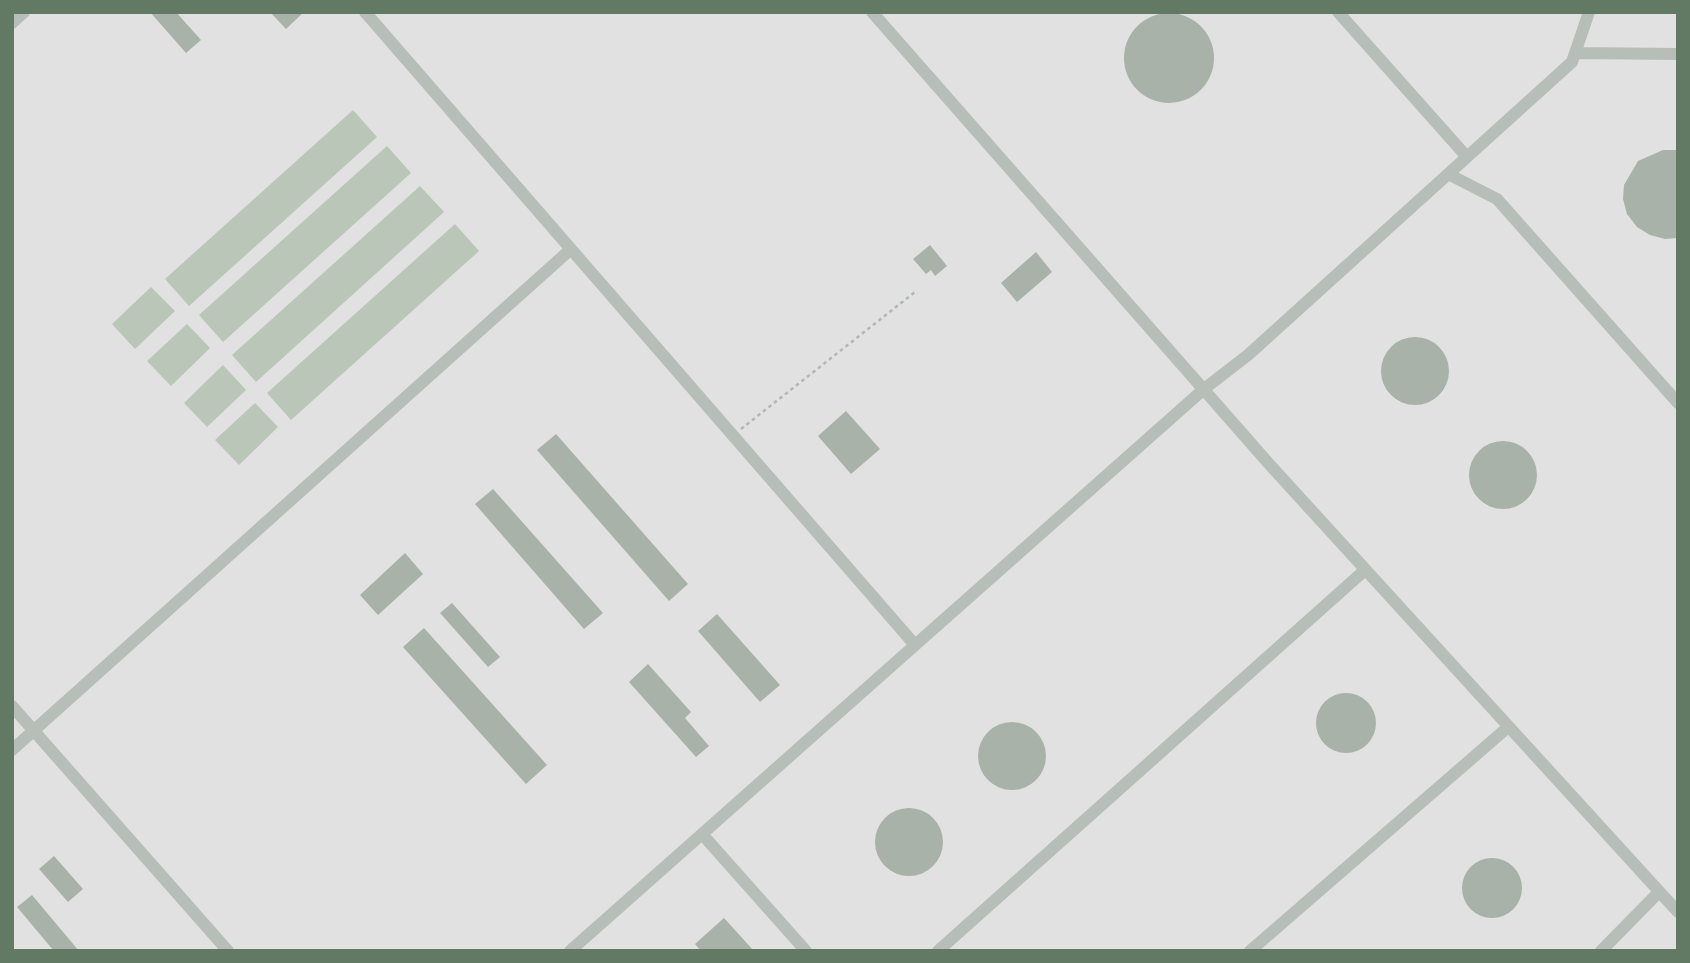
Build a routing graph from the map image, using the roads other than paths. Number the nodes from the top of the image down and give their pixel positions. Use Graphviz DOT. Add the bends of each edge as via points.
graph roads {
  1 [pos="24,12"];
  2 [pos="365,12"];
  3 [pos="872,12"];
  4 [pos="1338,12"];
  5 [pos="1589,12"];
  6 [pos="12,23"];
  7 [pos="1575,53"];
  8 [pos="1678,54"];
  9 [pos="1467,157"];
  10 [pos="1448,174"];
  11 [pos="571,249"];
  12 [pos="1204,389"];
  13 [pos="1678,403"];
  14 [pos="1365,570"];
  15 [pos="915,645"];
  16 [pos="12,706"];
  17 [pos="1507,728"];
  18 [pos="34,731"];
  19 [pos="12,750"];
  20 [pos="702,834"];
  21 [pos="1659,892"];
  22 [pos="1678,912"];
  23 [pos="228,951"];
  24 [pos="570,951"];
  25 [pos="806,951"];
  26 [pos="938,951"];
  27 [pos="1250,951"];
  28 [pos="1601,951"];
  1 -- 6 [label="lane"];
  2 -- 11 [label="lane"];
  3 -- 12 [label="lane"];
  4 -- 9 [label="lane"];
  5 -- 7 [label="lane"];
  7 -- 8 [label="lane"];
  7 -- 9 [label="lane" via="1572,62"];
  9 -- 10 [label="lane"];
  10 -- 12 [label="lane" via="1248,355"];
  10 -- 13 [label="lane" via="1497,199"];
  11 -- 15 [label="lane"];
  11 -- 18 [label="lane"];
  12 -- 14 [label="lane"];
  12 -- 15 [label="lane"];
  14 -- 17 [label="lane"];
  14 -- 26 [label="lane"];
  15 -- 20 [label="lane"];
  16 -- 18 [label="lane"];
  17 -- 21 [label="lane"];
  17 -- 27 [label="lane"];
  18 -- 19 [label="lane"];
  18 -- 23 [label="lane"];
  20 -- 24 [label="lane"];
  20 -- 25 [label="lane"];
  21 -- 22 [label="lane"];
  21 -- 28 [label="lane"];
}
